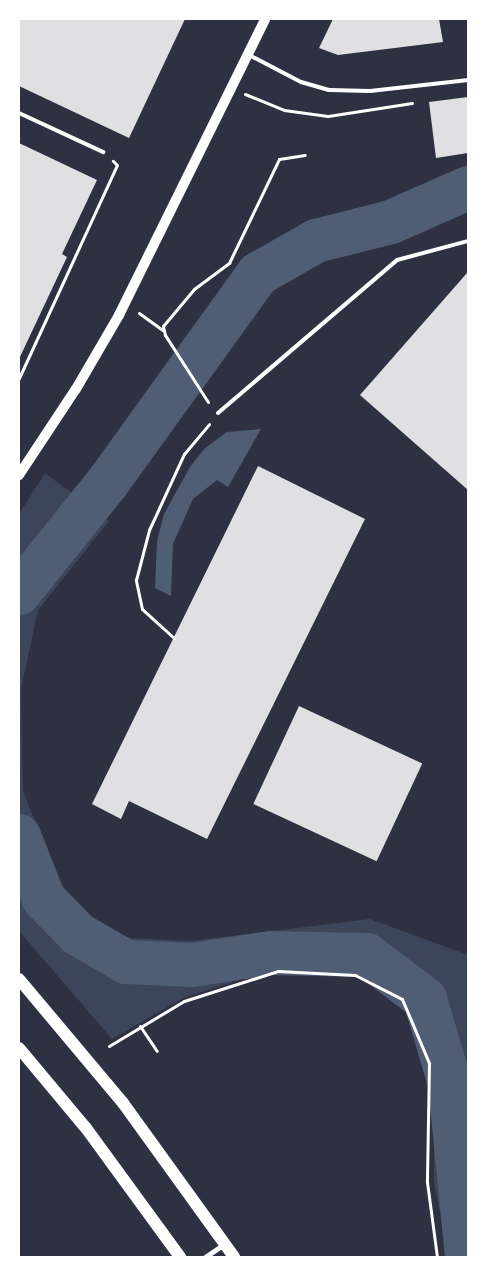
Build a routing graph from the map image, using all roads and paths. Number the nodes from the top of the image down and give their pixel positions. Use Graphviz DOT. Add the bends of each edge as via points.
graph roads {
  1 [pos="265,19"];
  2 [pos="247,54"];
  3 [pos="468,80"];
  4 [pos="231,88"];
  5 [pos="412,103"];
  6 [pos="19,113"];
  7 [pos="103,152"];
  8 [pos="306,155"];
  9 [pos="117,165"];
  10 [pos="468,241"];
  11 [pos="152,320"];
  12 [pos="162,330"];
  13 [pos="19,378"];
  14 [pos="208,402"];
  15 [pos="218,413"];
  16 [pos="19,475"];
  17 [pos="174,638"];
  18 [pos="19,979"];
  19 [pos="140,1026"];
  20 [pos="109,1046"];
  21 [pos="19,1048"];
  22 [pos="157,1051"];
  23 [pos="224,1244"];
  24 [pos="180,1257"];
  25 [pos="205,1257"];
  26 [pos="234,1257"];
  27 [pos="437,1257"];
  1 -- 2 [label="main road"];
  2 -- 3 [label="lane" via="301,82 329,90 370,91"];
  2 -- 4 [label="main road"];
  4 -- 5 [label="path" via="284,110 328,116"];
  4 -- 16 [label="main road" via="107,337"];
  6 -- 7 [label="lane"];
  8 -- 12 [label="path" via="279,159 228,263 194,289"];
  9 -- 13 [label="path"];
  10 -- 15 [label="lane" via="397,260"];
  11 -- 12 [label="path"];
  12 -- 14 [label="path"];
  15 -- 17 [label="path" via="184,454 149,530 136,580 142,609"];
  18 -- 23 [label="main road" via="123,1103"];
  19 -- 20 [label="path"];
  19 -- 22 [label="path"];
  19 -- 27 [label="path" via="184,1001 278,971 355,975 402,999 429,1063 427,1182"];
  21 -- 24 [label="main road" via="86,1128"];
  23 -- 25 [label="street"];
  23 -- 26 [label="main road"];
}
